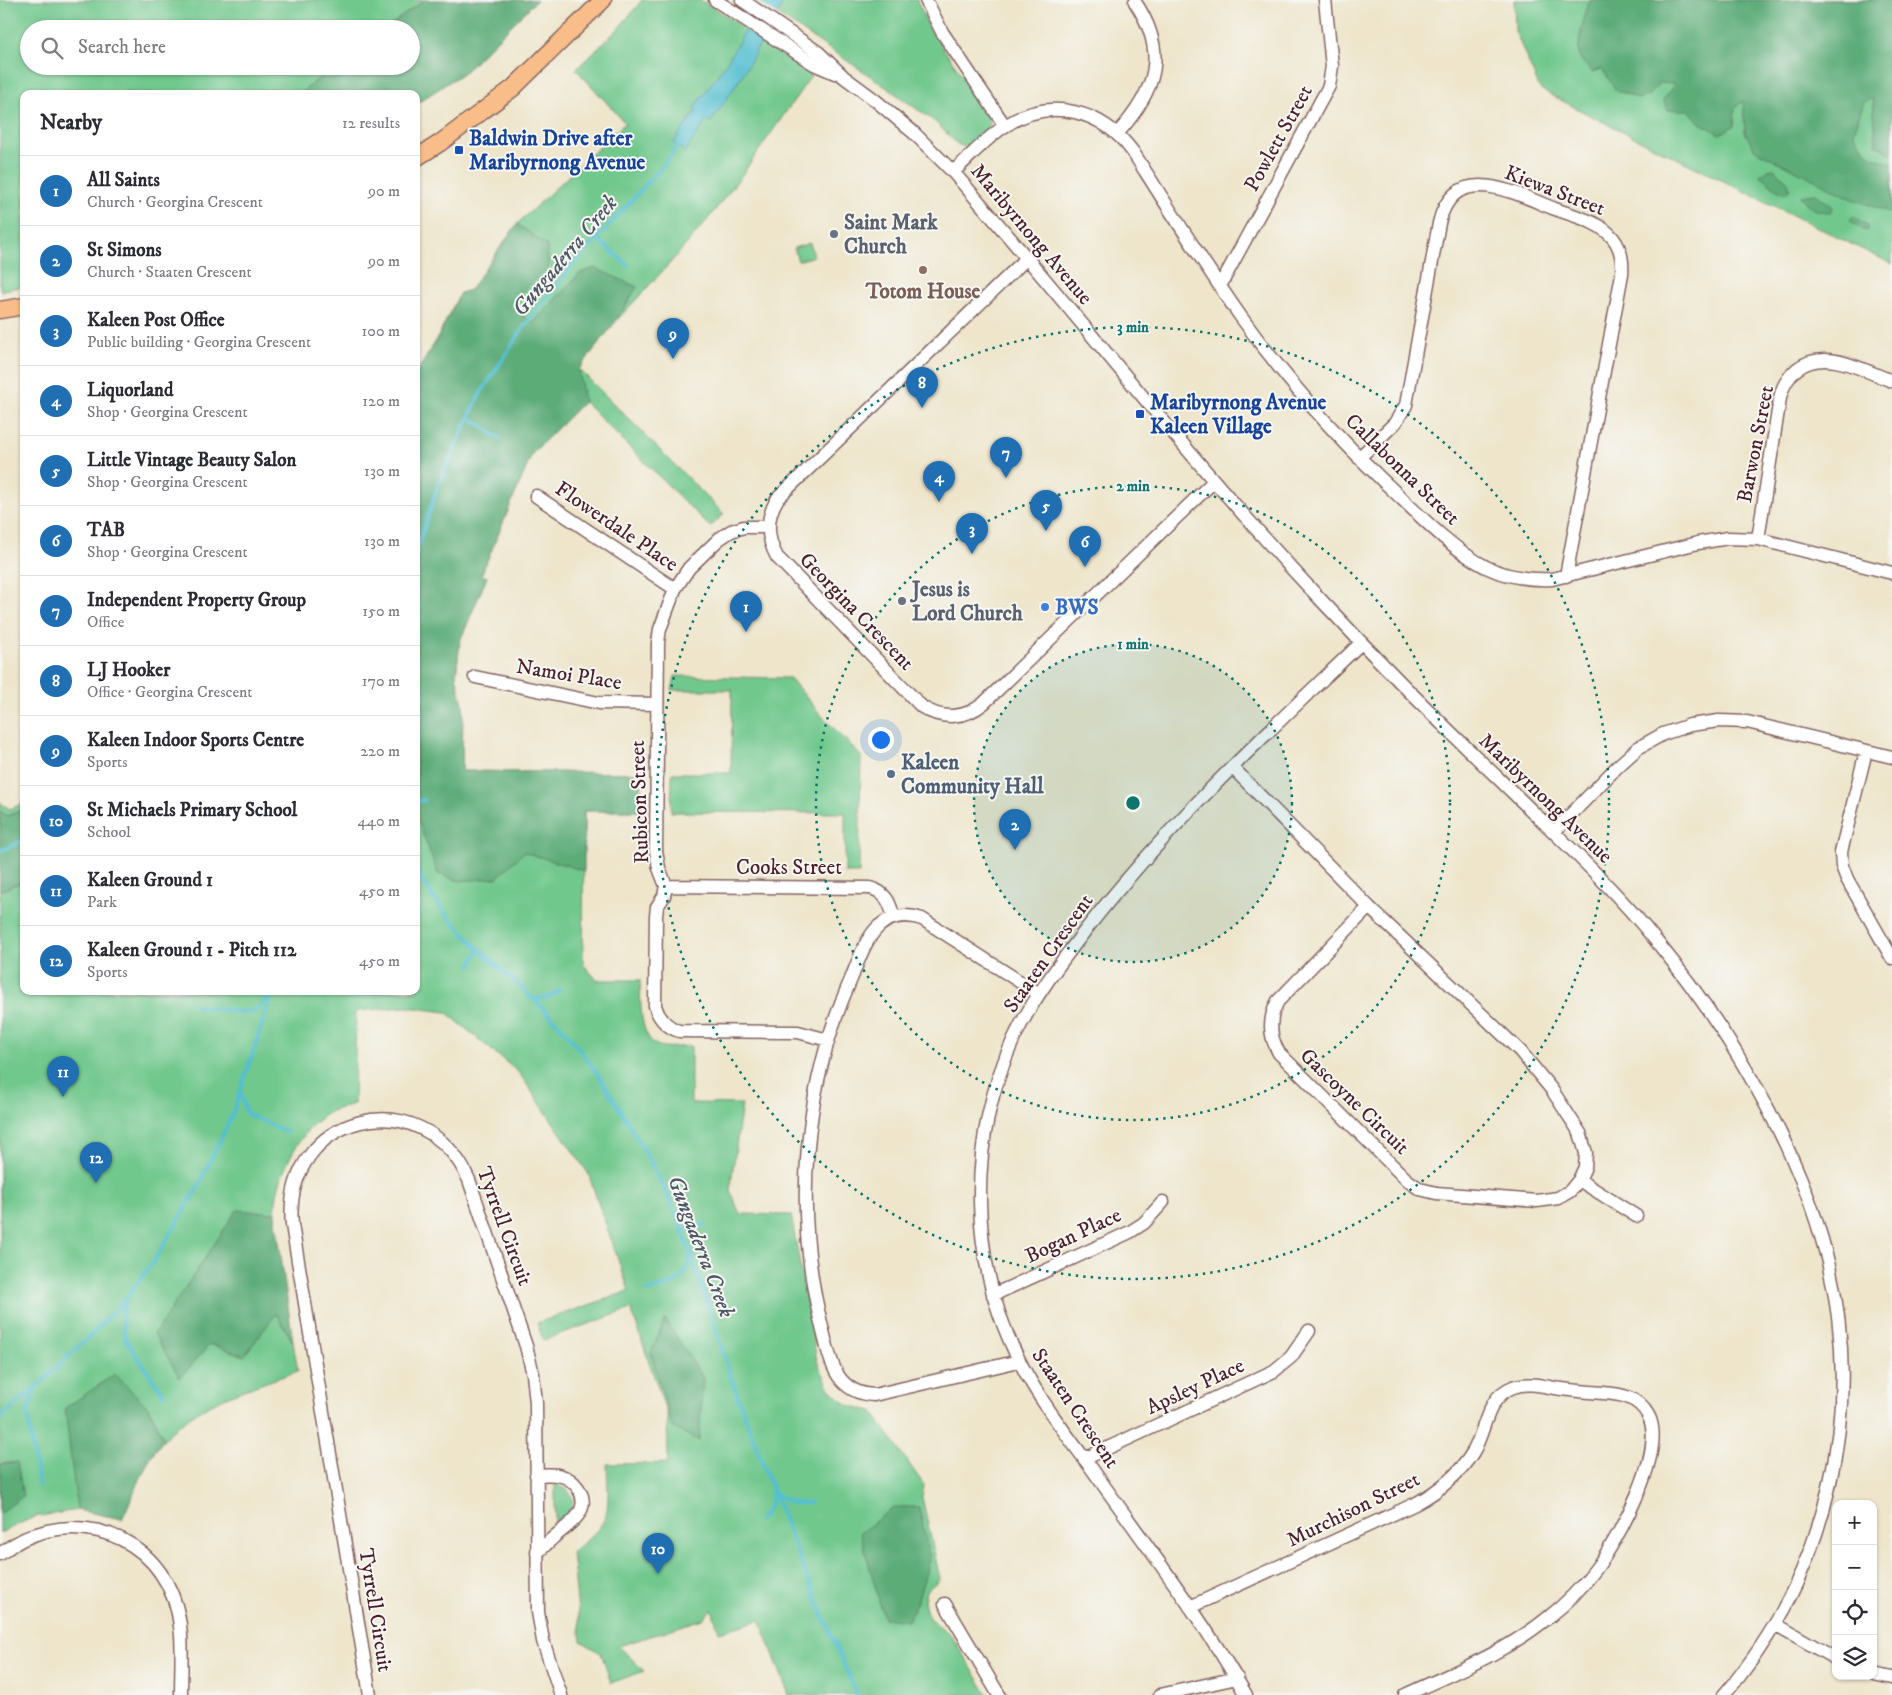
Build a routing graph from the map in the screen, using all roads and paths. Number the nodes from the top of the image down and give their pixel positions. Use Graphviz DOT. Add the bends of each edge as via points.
graph roads {
  1 [pos="592,0"];
  2 [pos="603,0"];
  3 [pos="715,0"];
  4 [pos="742,0"];
  5 [pos="926,0"];
  6 [pos="1325,0"];
  7 [pos="1135,2"];
  8 [pos="569,31"];
  9 [pos="791,41"];
  10 [pos="1005,126"];
  11 [pos="1118,134"];
  12 [pos="420,156"];
  13 [pos="953,172"];
  14 [pos="1027,258"];
  15 [pos="1220,286"];
  16 [pos="1892,381"];
  17 [pos="1360,458"];
  18 [pos="1214,481"];
  19 [pos="536,496"];
  20 [pos="768,527"];
  21 [pos="1758,540"];
  22 [pos="1892,573"];
  23 [pos="1566,576"];
  24 [pos="675,589"];
  25 [pos="1361,643"];
  26 [pos="476,677"];
  27 [pos="657,704"];
  28 [pos="1866,751"];
  29 [pos="1892,757"];
  30 [pos="1232,767"];
  31 [pos="1554,832"];
  32 [pos="666,886"];
  33 [pos="1369,907"];
  34 [pos="894,918"];
  35 [pos="1892,958"];
  36 [pos="1039,994"];
  37 [pos="828,1040"];
  38 [pos="1579,1180"];
  39 [pos="1163,1202"];
  40 [pos="1636,1216"];
  41 [pos="993,1295"];
  42 [pos="1309,1331"];
  43 [pos="1019,1361"];
  44 [pos="1084,1459"];
  45 [pos="536,1475"];
  46 [pos="537,1553"];
  47 [pos="0,1554"];
  48 [pos="945,1604"];
  49 [pos="1190,1607"];
  50 [pos="1775,1624"];
  51 [pos="1832,1657"];
  52 [pos="1877,1675"];
  53 [pos="1237,1678"];
  54 [pos="1892,1678"];
  55 [pos="181,1695"];
  56 [pos="370,1695"];
  57 [pos="561,1695"];
  58 [pos="999,1695"];
  59 [pos="1160,1695"];
  60 [pos="1246,1695"];
  61 [pos="1405,1695"];
  62 [pos="1724,1695"];
  1 -- 8 [label="main road"];
  2 -- 8 [label="main road"];
  3 -- 9 [label="street, Maribyrnong Avenue"];
  4 -- 9 [label="street, Maribyrnong Avenue"];
  5 -- 10 [label="street" via="942,32"];
  6 -- 15 [label="street, Powlett Street" via="1332,66 1330,86"];
  7 -- 11 [label="street" via="1151,32 1154,67 1144,100"];
  8 -- 12 [label="main road" via="513,88"];
  9 -- 13 [label="street, Maribyrnong Avenue" via="814,64 844,77 894,115"];
  10 -- 11 [label="street, Callabonna Street" via="1035,112 1068,111 1100,121"];
  10 -- 13 [label="street, Callabonna Street"];
  11 -- 15 [label="street, Callabonna Street"];
  13 -- 14 [label="street, Maribyrnong Avenue"];
  14 -- 18 [label="street, Maribyrnong Avenue"];
  14 -- 20 [label="street" via="784,492 774,505"];
  15 -- 17 [label="street, Callabonna Street" via="1286,375"];
  16 -- 21 [label="street, Barwon Street" via="1826,360 1805,364 1788,378 1781,391"];
  17 -- 23 [label="street, Callabonna Street" via="1417,513 1475,560 1499,572 1526,579"];
  17 -- 23 [label="street, Kiewa Street" via="1395,423 1406,405 1439,223 1452,197 1471,187 1493,186 1600,227 1617,244 1622,266"];
  18 -- 20 [label="street, Georgina Crescent" via="984,703 972,712 957,716 935,714 916,702 777,556 770,543"];
  18 -- 25 [label="street, Maribyrnong Avenue"];
  19 -- 24 [label="street, Flowerdale Place"];
  20 -- 24 [label="street, Rubicon Street" via="744,527 727,533 689,568"];
  21 -- 22 [label="street, Callabonna Street"];
  21 -- 23 [label="street, Callabonna Street" via="1713,540"];
  24 -- 27 [label="street, Rubicon Street" via="658,636"];
  25 -- 30 [label="street, Staaten Crescent"];
  25 -- 31 [label="street, Maribyrnong Avenue"];
  26 -- 27 [label="street, Namoi Place" via="599,703"];
  27 -- 32 [label="street, Rubicon Street" via="656,851"];
  28 -- 29 [label="street"];
  28 -- 31 [label="street" via="1748,722 1690,724 1638,748"];
  28 -- 35 [label="street" via="1842,845 1842,866"];
  30 -- 33 [label="street"];
  30 -- 36 [label="street, Staaten Crescent" via="1134,870"];
  31 -- 50 [label="street, Maribyrnong Avenue" via="1606,883 1656,940 1722,1031 1778,1130 1808,1199 1826,1252 1840,1333 1842,1388 1838,1443 1827,1497 1811,1550"];
  32 -- 34 [label="street, Cooks Street" via="870,888 886,897"];
  32 -- 37 [label="street, Rubicon Street" via="656,916 655,1001 659,1016 666,1024 684,1031 803,1032"];
  33 -- 38 [label="street" via="1503,1032 1552,1090 1585,1146 1586,1160"];
  33 -- 38 [label="street, Gascoyne Circuit" via="1278,1001 1270,1031 1279,1053 1407,1180 1420,1189 1544,1201 1564,1195"];
  34 -- 36 [label="street" via="909,916 922,919"];
  34 -- 37 [label="street" via="879,926 871,936 847,987"];
  36 -- 41 [label="street, Staaten Crescent" via="1015,1036 997,1081 982,1152 980,1224"];
  37 -- 43 [label="street" via="811,1121 806,1204 814,1287 837,1374 850,1388 874,1394"];
  38 -- 40 [label="street"];
  39 -- 41 [label="street, Bogan Place" via="1144,1223 1130,1232"];
  41 -- 43 [label="street, Staaten Crescent"];
  42 -- 44 [label="street, Apsley Place" via="1291,1357 1274,1371"];
  43 -- 44 [label="street, Staaten Crescent" via="1037,1393"];
  44 -- 49 [label="street, Staaten Crescent"];
  45 -- 46 [label="street, Tyrrell Circuit"];
  45 -- 46 [label="street" via="563,1476 575,1484 583,1501 582,1509 571,1524"];
  45 -- 56 [label="street, Tyrrell Circuit" via="535,1388 530,1360 469,1180 458,1159 433,1134 401,1121 366,1120 333,1133 315,1148 301,1168 293,1190 291,1213"];
  46 -- 57 [label="street, Tyrrell Circuit" via="540,1627"];
  47 -- 55 [label="street" via="34,1534 72,1527 98,1530 134,1546 153,1564 174,1597 180,1622"];
  48 -- 58 [label="street"];
  49 -- 53 [label="street, Staaten Crescent"];
  49 -- 61 [label="street, Murchison Street" via="1415,1504 1438,1490 1466,1462 1480,1440 1494,1402 1508,1389 1528,1384 1622,1395 1640,1404 1652,1427 1648,1460 1627,1518 1595,1570 1568,1601 1520,1639"];
  50 -- 51 [label="street"];
  50 -- 62 [label="street, Maribyrnong Avenue"];
  52 -- 54 [label="street"];
  53 -- 59 [label="street"];
  53 -- 60 [label="street, Staaten Crescent"];
}
